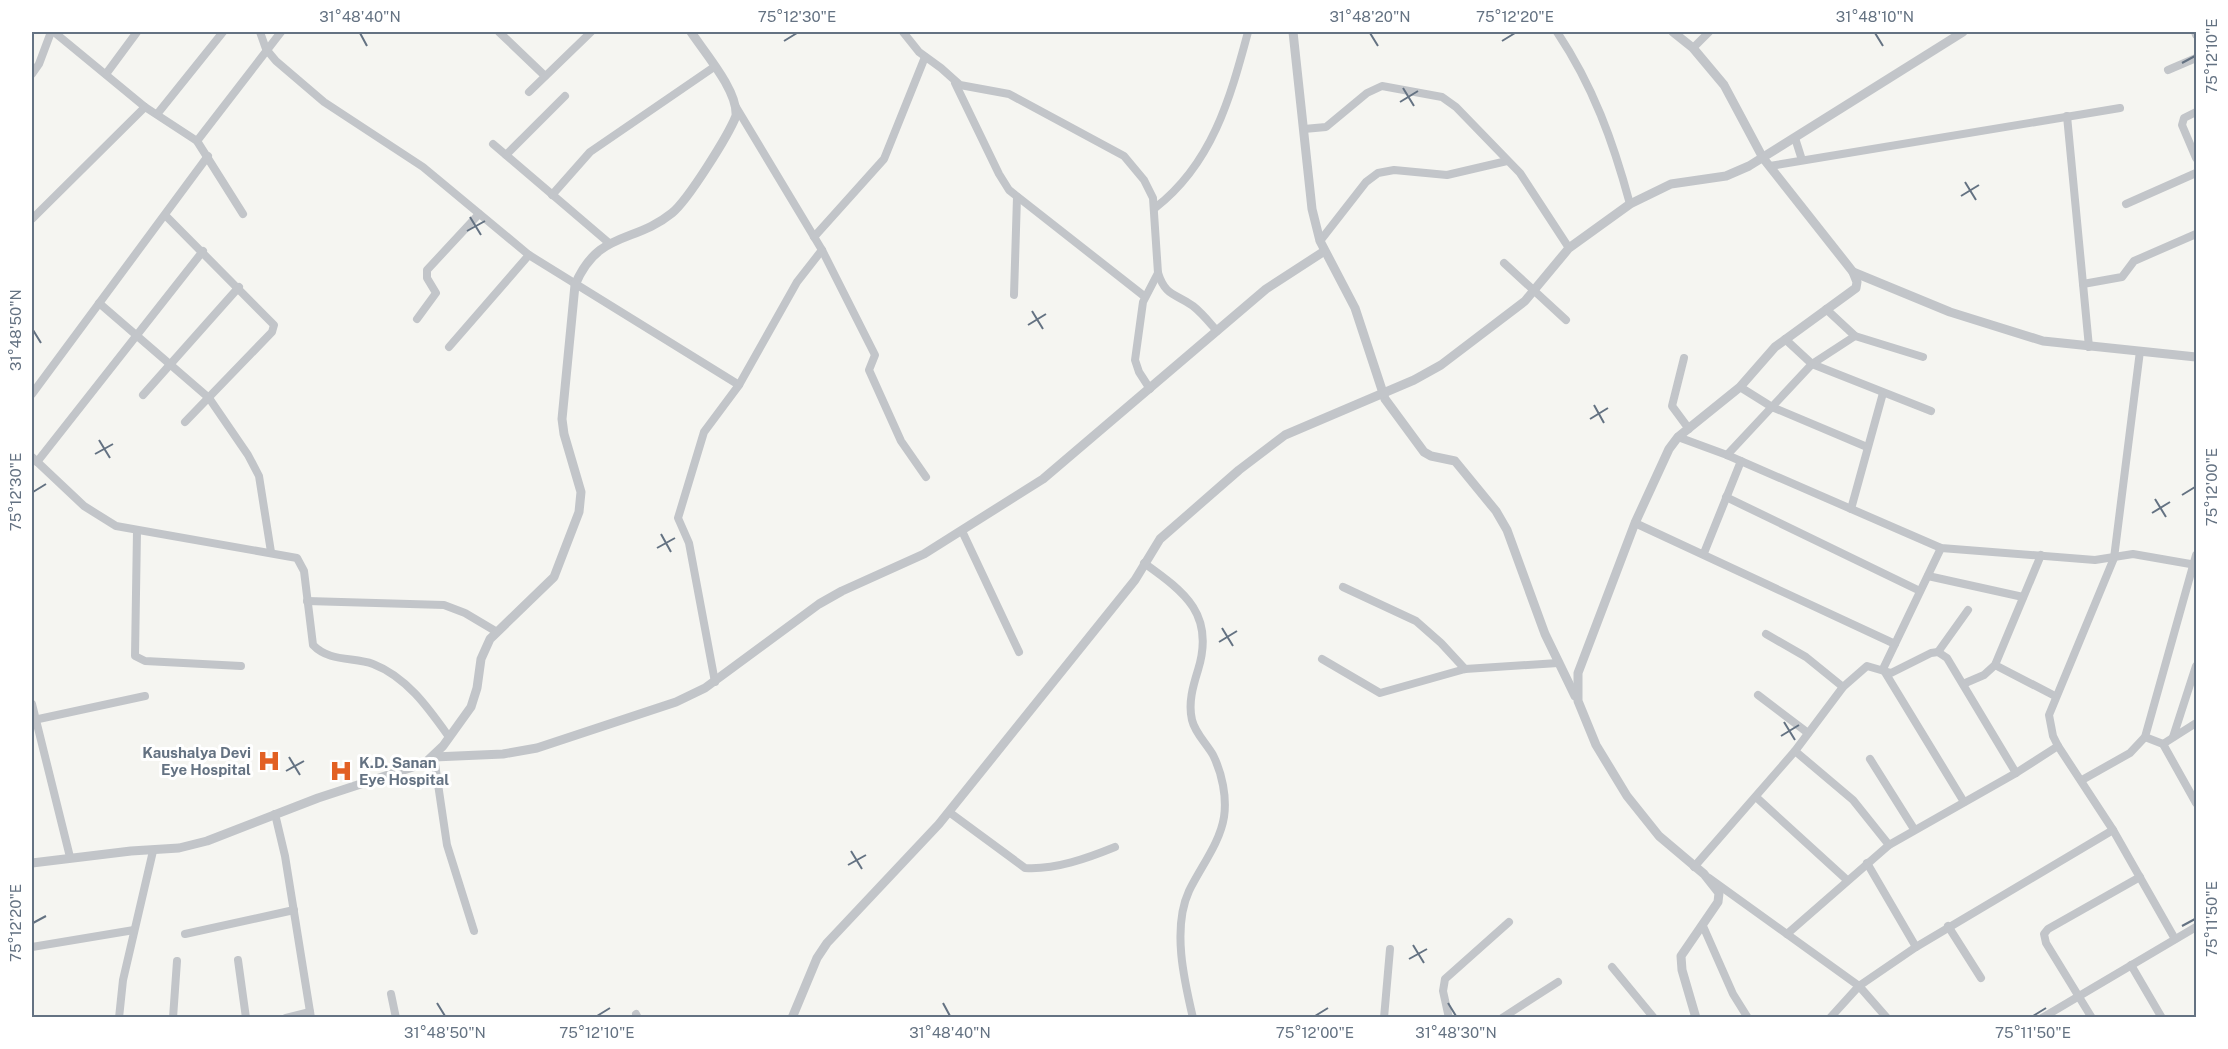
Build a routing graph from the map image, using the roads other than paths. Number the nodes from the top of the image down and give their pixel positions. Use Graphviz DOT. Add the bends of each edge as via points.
graph roads {
  1 [pos="52,32"];
  2 [pos="137,32"];
  3 [pos="223,32"];
  4 [pos="260,32"];
  5 [pos="281,32"];
  6 [pos="499,32"];
  7 [pos="591,32"];
  8 [pos="691,32"];
  9 [pos="903,32"];
  10 [pos="1248,32"];
  11 [pos="1293,32"];
  12 [pos="1557,32"];
  13 [pos="1674,32"];
  14 [pos="1709,32"];
  15 [pos="1963,32"];
  16 [pos="1693,48"];
  17 [pos="266,49"];
  18 [pos="925,57"];
  19 [pos="2196,58"];
  20 [pos="714,67"];
  21 [pos="2168,70"];
  22 [pos="32,74"];
  23 [pos="106,74"];
  24 [pos="545,76"];
  25 [pos="954,81"];
  26 [pos="529,92"];
  27 [pos="565,96"];
  28 [pos="145,107"];
  29 [pos="736,107"];
  30 [pos="2120,108"];
  31 [pos="2196,112"];
  32 [pos="158,113"];
  33 [pos="2067,116"];
  34 [pos="1304,129"];
  35 [pos="1795,138"];
  36 [pos="197,141"];
  37 [pos="493,144"];
  38 [pos="506,154"];
  39 [pos="208,156"];
  40 [pos="1763,158"];
  41 [pos="2196,158"];
  42 [pos="1802,160"];
  43 [pos="1507,161"];
  44 [pos="1770,166"];
  45 [pos="2196,173"];
  46 [pos="552,195"];
  47 [pos="1017,197"];
  48 [pos="1630,204"];
  49 [pos="2126,204"];
  50 [pos="1155,208"];
  51 [pos="243,214"];
  52 [pos="479,214"];
  53 [pos="166,216"];
  54 [pos="32,219"];
  55 [pos="2196,234"];
  56 [pos="814,237"];
  57 [pos="1320,241"];
  58 [pos="609,243"];
  59 [pos="1569,248"];
  60 [pos="822,250"];
  61 [pos="203,251"];
  62 [pos="1323,252"];
  63 [pos="529,255"];
  64 [pos="1504,263"];
  65 [pos="1853,272"];
  66 [pos="1158,273"];
  67 [pos="2083,284"];
  68 [pos="575,285"];
  69 [pos="239,287"];
  70 [pos="1533,292"];
  71 [pos="1014,295"];
  72 [pos="1144,296"];
  73 [pos="99,303"];
  74 [pos="1826,309"];
  75 [pos="417,319"];
  76 [pos="1566,321"];
  77 [pos="1217,331"];
  78 [pos="136,333"];
  79 [pos="1855,336"];
  80 [pos="1785,339"];
  81 [pos="449,347"];
  82 [pos="2089,347"];
  83 [pos="2140,351"];
  84 [pos="1923,357"];
  85 [pos="2196,357"];
  86 [pos="1684,358"];
  87 [pos="171,363"];
  88 [pos="1812,364"];
  89 [pos="739,385"];
  90 [pos="1740,387"];
  91 [pos="1150,389"];
  92 [pos="1382,393"];
  93 [pos="1883,393"];
  94 [pos="32,394"];
  95 [pos="143,395"];
  96 [pos="209,398"];
  97 [pos="1772,407"];
  98 [pos="1931,411"];
  99 [pos="185,422"];
  100 [pos="1689,429"];
  101 [pos="1678,437"];
  102 [pos="1867,447"];
  103 [pos="1727,455"];
  104 [pos="34,459"];
  105 [pos="1741,461"];
  106 [pos="926,477"];
  107 [pos="1726,496"];
  108 [pos="1851,508"];
  109 [pos="1635,523"];
  110 [pos="137,531"];
  111 [pos="962,531"];
  112 [pos="1941,548"];
  113 [pos="271,552"];
  114 [pos="1704,553"];
  115 [pos="2041,555"];
  116 [pos="2196,555"];
  117 [pos="2114,558"];
  118 [pos="1144,563"];
  119 [pos="2196,565"];
  120 [pos="1928,576"];
  121 [pos="1343,587"];
  122 [pos="1920,591"];
  123 [pos="2024,597"];
  124 [pos="307,601"];
  125 [pos="1968,610"];
  126 [pos="497,632"];
  127 [pos="1766,634"];
  128 [pos="1895,644"];
  129 [pos="1019,652"];
  130 [pos="1938,652"];
  131 [pos="1322,659"];
  132 [pos="1557,663"];
  133 [pos="1995,665"];
  134 [pos="241,666"];
  135 [pos="2196,666"];
  136 [pos="1465,669"];
  137 [pos="1883,669"];
  138 [pos="715,682"];
  139 [pos="1963,684"];
  140 [pos="1843,687"];
  141 [pos="1758,695"];
  142 [pos="145,696"];
  143 [pos="2055,696"];
  144 [pos="1578,701"];
  145 [pos="32,704"];
  146 [pos="34,720"];
  147 [pos="2196,723"];
  148 [pos="1808,733"];
  149 [pos="449,737"];
  150 [pos="2145,737"];
  151 [pos="2173,737"];
  152 [pos="2163,744"];
  153 [pos="2058,746"];
  154 [pos="1795,751"];
  155 [pos="434,757"];
  156 [pos="1870,759"];
  157 [pos="2016,773"];
  158 [pos="2082,780"];
  159 [pos="1756,797"];
  160 [pos="2195,798"];
  161 [pos="1964,802"];
  162 [pos="949,812"];
  163 [pos="275,814"];
  164 [pos="1914,829"];
  165 [pos="2113,830"];
  166 [pos="1889,845"];
  167 [pos="1115,847"];
  168 [pos="153,851"];
  169 [pos="70,857"];
  170 [pos="32,863"];
  171 [pos="1867,863"];
  172 [pos="1694,867"];
  173 [pos="1704,874"];
  174 [pos="2140,877"];
  175 [pos="1847,880"];
  176 [pos="294,910"];
  177 [pos="1509,922"];
  178 [pos="1703,926"];
  179 [pos="1948,926"];
  180 [pos="2196,927"];
  181 [pos="134,930"];
  182 [pos="474,931"];
  183 [pos="185,934"];
  184 [pos="1787,934"];
  185 [pos="2175,939"];
  186 [pos="32,947"];
  187 [pos="1916,947"];
  188 [pos="1390,949"];
  189 [pos="238,960"];
  190 [pos="177,962"];
  191 [pos="2131,965"];
  192 [pos="1612,967"];
  193 [pos="1981,978"];
  194 [pos="1558,982"];
  195 [pos="1859,986"];
  196 [pos="391,994"];
  197 [pos="2079,995"];
  198 [pos="310,1015"];
  199 [pos="119,1017"];
  200 [pos="173,1017"];
  201 [pos="246,1017"];
  202 [pos="286,1017"];
  203 [pos="396,1017"];
  204 [pos="792,1017"];
  205 [pos="1193,1017"];
  206 [pos="1384,1017"];
  207 [pos="1449,1017"];
  208 [pos="1502,1017"];
  209 [pos="1654,1017"];
  210 [pos="1696,1017"];
  211 [pos="1748,1017"];
  212 [pos="1830,1017"];
  213 [pos="1887,1017"];
  214 [pos="2042,1017"];
  215 [pos="2092,1017"];
  216 [pos="2162,1017"];
  1 -- 22 [label="street"];
  1 -- 23 [label="street"];
  2 -- 23 [label="street"];
  3 -- 32 [label="street"];
  4 -- 17 [label="street"];
  5 -- 17 [label="street"];
  6 -- 24 [label="street"];
  7 -- 24 [label="street"];
  8 -- 20 [label="street"];
  9 -- 18 [label="street"];
  10 -- 50 [label="street" via="1216,132 1190,175"];
  11 -- 34 [label="street"];
  12 -- 48 [label="street" via="1596,101"];
  13 -- 16 [label="street"];
  14 -- 16 [label="street"];
  15 -- 35 [label="street"];
  16 -- 40 [label="street" via="1733,99"];
  17 -- 36 [label="street"];
  17 -- 52 [label="street" via="324,102 423,167"];
  18 -- 25 [label="street"];
  18 -- 56 [label="street" via="884,159"];
  19 -- 21 [label="street"];
  20 -- 29 [label="street"];
  20 -- 46 [label="street" via="590,152"];
  23 -- 28 [label="street"];
  24 -- 26 [label="street"];
  25 -- 47 [label="street" via="999,174"];
  25 -- 50 [label="street" via="975,90 1009,94 1110,147 1124,156 1144,180"];
  27 -- 38 [label="street"];
  28 -- 32 [label="street"];
  28 -- 54 [label="street"];
  29 -- 56 [label="street"];
  29 -- 58 [label="street" via="732,124 679,206 662,219"];
  30 -- 33 [label="street"];
  31 -- 41 [label="street" via="2182,121"];
  32 -- 36 [label="street"];
  33 -- 42 [label="street"];
  33 -- 67 [label="street"];
  34 -- 43 [label="street" via="1326,128 1374,88 1390,86 1450,100"];
  34 -- 57 [label="street" via="1312,209"];
  35 -- 40 [label="street"];
  35 -- 42 [label="street"];
  36 -- 39 [label="street"];
  37 -- 38 [label="street"];
  38 -- 46 [label="street"];
  39 -- 51 [label="street"];
  39 -- 53 [label="street"];
  40 -- 44 [label="street"];
  40 -- 48 [label="street" via="1726,176 1671,184"];
  42 -- 44 [label="street"];
  43 -- 57 [label="street" via="1447,175 1395,170 1378,173 1366,182"];
  43 -- 59 [label="street" via="1528,183"];
  44 -- 65 [label="street"];
  45 -- 49 [label="street"];
  46 -- 58 [label="street"];
  47 -- 71 [label="street"];
  47 -- 72 [label="street"];
  48 -- 59 [label="street"];
  50 -- 66 [label="street"];
  52 -- 63 [label="street"];
  52 -- 75 [label="street" via="427,270 425,274 436,293"];
  53 -- 61 [label="street"];
  53 -- 73 [label="street"];
  55 -- 67 [label="street" via="2134,261 2122,277"];
  56 -- 60 [label="street"];
  57 -- 62 [label="street"];
  58 -- 68 [label="street" via="588,260"];
  59 -- 70 [label="street"];
  60 -- 89 [label="street" via="797,282"];
  60 -- 106 [label="street" via="875,355 869,370 898,435"];
  61 -- 69 [label="street"];
  61 -- 78 [label="street"];
  62 -- 77 [label="street" via="1266,289"];
  62 -- 92 [label="street" via="1354,308"];
  63 -- 68 [label="street"];
  63 -- 81 [label="street"];
  64 -- 70 [label="street"];
  65 -- 74 [label="street" via="1856,288"];
  65 -- 82 [label="street" via="1998,328 2043,341"];
  66 -- 72 [label="street"];
  66 -- 77 [label="street" via="1165,290 1190,304"];
  67 -- 82 [label="street"];
  68 -- 89 [label="street" via="612,304"];
  68 -- 126 [label="street" via="562,419 581,492 579,512 554,578"];
  69 -- 87 [label="street"];
  69 -- 96 [label="street" via="272,321 274,328"];
  70 -- 76 [label="street"];
  70 -- 92 [label="street" via="1441,365"];
  72 -- 91 [label="street" via="1135,360"];
  73 -- 78 [label="street"];
  73 -- 94 [label="street"];
  74 -- 79 [label="street"];
  74 -- 80 [label="street"];
  77 -- 91 [label="street"];
  78 -- 87 [label="street"];
  78 -- 104 [label="street"];
  79 -- 84 [label="street"];
  79 -- 88 [label="street"];
  80 -- 88 [label="street"];
  80 -- 90 [label="street"];
  82 -- 83 [label="street"];
  83 -- 85 [label="street"];
  83 -- 117 [label="street"];
  86 -- 100 [label="street" via="1672,406"];
  87 -- 95 [label="street"];
  87 -- 96 [label="street"];
  88 -- 93 [label="street"];
  88 -- 97 [label="street"];
  89 -- 138 [label="street" via="704,432 678,518 689,543"];
  90 -- 97 [label="street"];
  90 -- 100 [label="street"];
  91 -- 111 [label="street" via="1058,468"];
  92 -- 118 [label="street" via="1299,427 1271,444 1160,539"];
  92 -- 132 [label="street" via="1424,452 1455,461 1503,521"];
  93 -- 98 [label="street"];
  93 -- 102 [label="street"];
  96 -- 99 [label="street"];
  96 -- 113 [label="street" via="255,466"];
  97 -- 102 [label="street"];
  97 -- 103 [label="street"];
  100 -- 101 [label="street"];
  101 -- 103 [label="street"];
  101 -- 109 [label="street" via="1665,456"];
  102 -- 108 [label="street"];
  103 -- 105 [label="street"];
  104 -- 110 [label="street" via="103,520"];
  105 -- 107 [label="street"];
  105 -- 108 [label="street"];
  107 -- 114 [label="street"];
  107 -- 122 [label="street"];
  108 -- 112 [label="street"];
  109 -- 114 [label="street"];
  109 -- 144 [label="street" via="1581,662 1576,686"];
  110 -- 113 [label="street"];
  110 -- 134 [label="street" via="135,656 145,661"];
  111 -- 129 [label="street"];
  111 -- 138 [label="street" via="924,554 819,604"];
  112 -- 115 [label="street"];
  112 -- 120 [label="street"];
  113 -- 124 [label="street" via="297,558 302,564"];
  114 -- 128 [label="street"];
  115 -- 117 [label="street"];
  115 -- 123 [label="street"];
  116 -- 119 [label="street"];
  117 -- 119 [label="street" via="2143,555"];
  117 -- 143 [label="street"];
  118 -- 162 [label="street" via="1135,580"];
  118 -- 205 [label="street" via="1176,587 1202,626 1205,645 1190,711 1217,766 1225,807 1218,834 1184,905 1182,949"];
  119 -- 150 [label="street"];
  120 -- 122 [label="street"];
  120 -- 123 [label="street"];
  121 -- 136 [label="street" via="1416,621"];
  122 -- 128 [label="street"];
  123 -- 133 [label="street"];
  124 -- 126 [label="street" via="444,605"];
  124 -- 149 [label="street" via="310,635 319,651 372,664 396,677"];
  125 -- 130 [label="street"];
  126 -- 149 [label="street" via="483,649 471,707"];
  127 -- 140 [label="street" via="1806,657"];
  128 -- 137 [label="street"];
  130 -- 137 [label="street" via="1891,674"];
  130 -- 139 [label="street" via="1947,658"];
  131 -- 136 [label="street" via="1380,693"];
  132 -- 136 [label="street"];
  132 -- 144 [label="street"];
  133 -- 139 [label="street"];
  133 -- 143 [label="street"];
  135 -- 151 [label="street"];
  137 -- 140 [label="street" via="1868,666"];
  137 -- 161 [label="street"];
  138 -- 155 [label="street" via="676,702 537,748 503,754"];
  139 -- 157 [label="street"];
  140 -- 148 [label="street"];
  141 -- 148 [label="street"];
  142 -- 146 [label="street"];
  143 -- 153 [label="street" via="2049,715"];
  144 -- 172 [label="street" via="1596,745 1627,796 1659,836"];
  145 -- 146 [label="street"];
  146 -- 169 [label="street"];
  147 -- 151 [label="street"];
  148 -- 154 [label="street"];
  149 -- 155 [label="street"];
  150 -- 152 [label="street"];
  150 -- 158 [label="street" via="2130,753"];
  151 -- 152 [label="street"];
  152 -- 160 [label="street"];
  153 -- 157 [label="street"];
  153 -- 158 [label="street"];
  154 -- 159 [label="street"];
  154 -- 166 [label="street" via="1853,800"];
  155 -- 163 [label="street" via="416,767"];
  155 -- 182 [label="street" via="447,845"];
  156 -- 164 [label="street"];
  157 -- 161 [label="street"];
  158 -- 165 [label="street"];
  159 -- 172 [label="street"];
  159 -- 175 [label="street"];
  161 -- 164 [label="street"];
  162 -- 167 [label="street" via="1025,868 1084,858"];
  162 -- 204 [label="street" via="821,950"];
  163 -- 168 [label="street" via="207,841"];
  163 -- 176 [label="street"];
  164 -- 166 [label="street"];
  165 -- 174 [label="street"];
  165 -- 179 [label="street"];
  166 -- 171 [label="street"];
  168 -- 169 [label="street"];
  168 -- 181 [label="street"];
  169 -- 170 [label="street"];
  171 -- 175 [label="street"];
  171 -- 187 [label="street"];
  172 -- 173 [label="street"];
  173 -- 178 [label="street" via="1720,897"];
  173 -- 184 [label="street"];
  174 -- 185 [label="street"];
  174 -- 197 [label="street" via="2044,934"];
  175 -- 184 [label="street"];
  176 -- 183 [label="street"];
  176 -- 198 [label="street"];
  177 -- 207 [label="street" via="1444,979"];
  178 -- 210 [label="street" via="1681,956"];
  178 -- 211 [label="street" via="1733,994"];
  179 -- 187 [label="street"];
  179 -- 193 [label="street"];
  180 -- 185 [label="street"];
  181 -- 186 [label="street"];
  181 -- 199 [label="street"];
  184 -- 195 [label="street"];
  185 -- 191 [label="street"];
  187 -- 195 [label="street"];
  188 -- 206 [label="street"];
  189 -- 201 [label="street"];
  190 -- 200 [label="street"];
  191 -- 197 [label="street"];
  191 -- 216 [label="street"];
  192 -- 209 [label="street"];
  194 -- 208 [label="street"];
  195 -- 212 [label="street"];
  195 -- 213 [label="street"];
  196 -- 203 [label="street"];
  197 -- 214 [label="street"];
  197 -- 215 [label="street"];
  198 -- 202 [label="street"];
}
